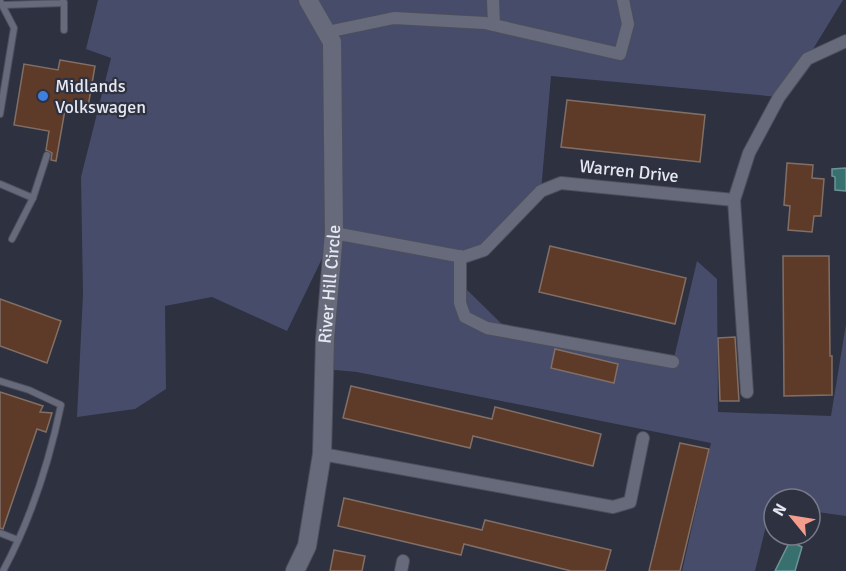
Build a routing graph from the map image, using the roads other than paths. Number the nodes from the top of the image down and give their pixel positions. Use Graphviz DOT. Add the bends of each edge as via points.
graph roads {
  1 [pos="308,0"];
  2 [pos="493,0"];
  3 [pos="623,0"];
  4 [pos="63,2"];
  5 [pos="2,3"];
  6 [pos="494,25"];
  7 [pos="64,30"];
  8 [pos="327,32"];
  9 [pos="846,42"];
  10 [pos="0,114"];
  11 [pos="47,155"];
  12 [pos="0,184"];
  13 [pos="33,198"];
  14 [pos="734,200"];
  15 [pos="334,233"];
  16 [pos="12,239"];
  17 [pos="460,256"];
  18 [pos="673,362"];
  19 [pos="0,381"];
  20 [pos="747,392"];
  21 [pos="643,438"];
  22 [pos="322,454"];
  23 [pos="0,533"];
  24 [pos="18,540"];
  25 [pos="3,571"];
  26 [pos="295,571"];
  1 -- 8 [label="street, River Hill Circle"];
  2 -- 6 [label="street"];
  3 -- 6 [label="street" via="628,24 620,54"];
  4 -- 5 [label="lane"];
  4 -- 7 [label="lane"];
  5 -- 10 [label="lane" via="14,28"];
  6 -- 8 [label="street" via="394,18"];
  8 -- 15 [label="street, River Hill Circle" via="333,42"];
  9 -- 14 [label="street" via="807,59 778,97 749,153"];
  11 -- 13 [label="lane"];
  12 -- 13 [label="lane"];
  13 -- 16 [label="lane"];
  14 -- 17 [label="street, Warren Drive" via="561,183 541,191 484,250"];
  14 -- 20 [label="street"];
  15 -- 17 [label="street, Warren Drive"];
  15 -- 22 [label="street, River Hill Circle" via="325,339"];
  17 -- 18 [label="street" via="460,303 465,317 487,328"];
  19 -- 24 [label="lane" via="61,405 37,496"];
  21 -- 22 [label="street" via="630,502 613,507"];
  22 -- 26 [label="street, River Hill Circle" via="307,546"];
  23 -- 24 [label="lane"];
  24 -- 25 [label="lane"];
}
